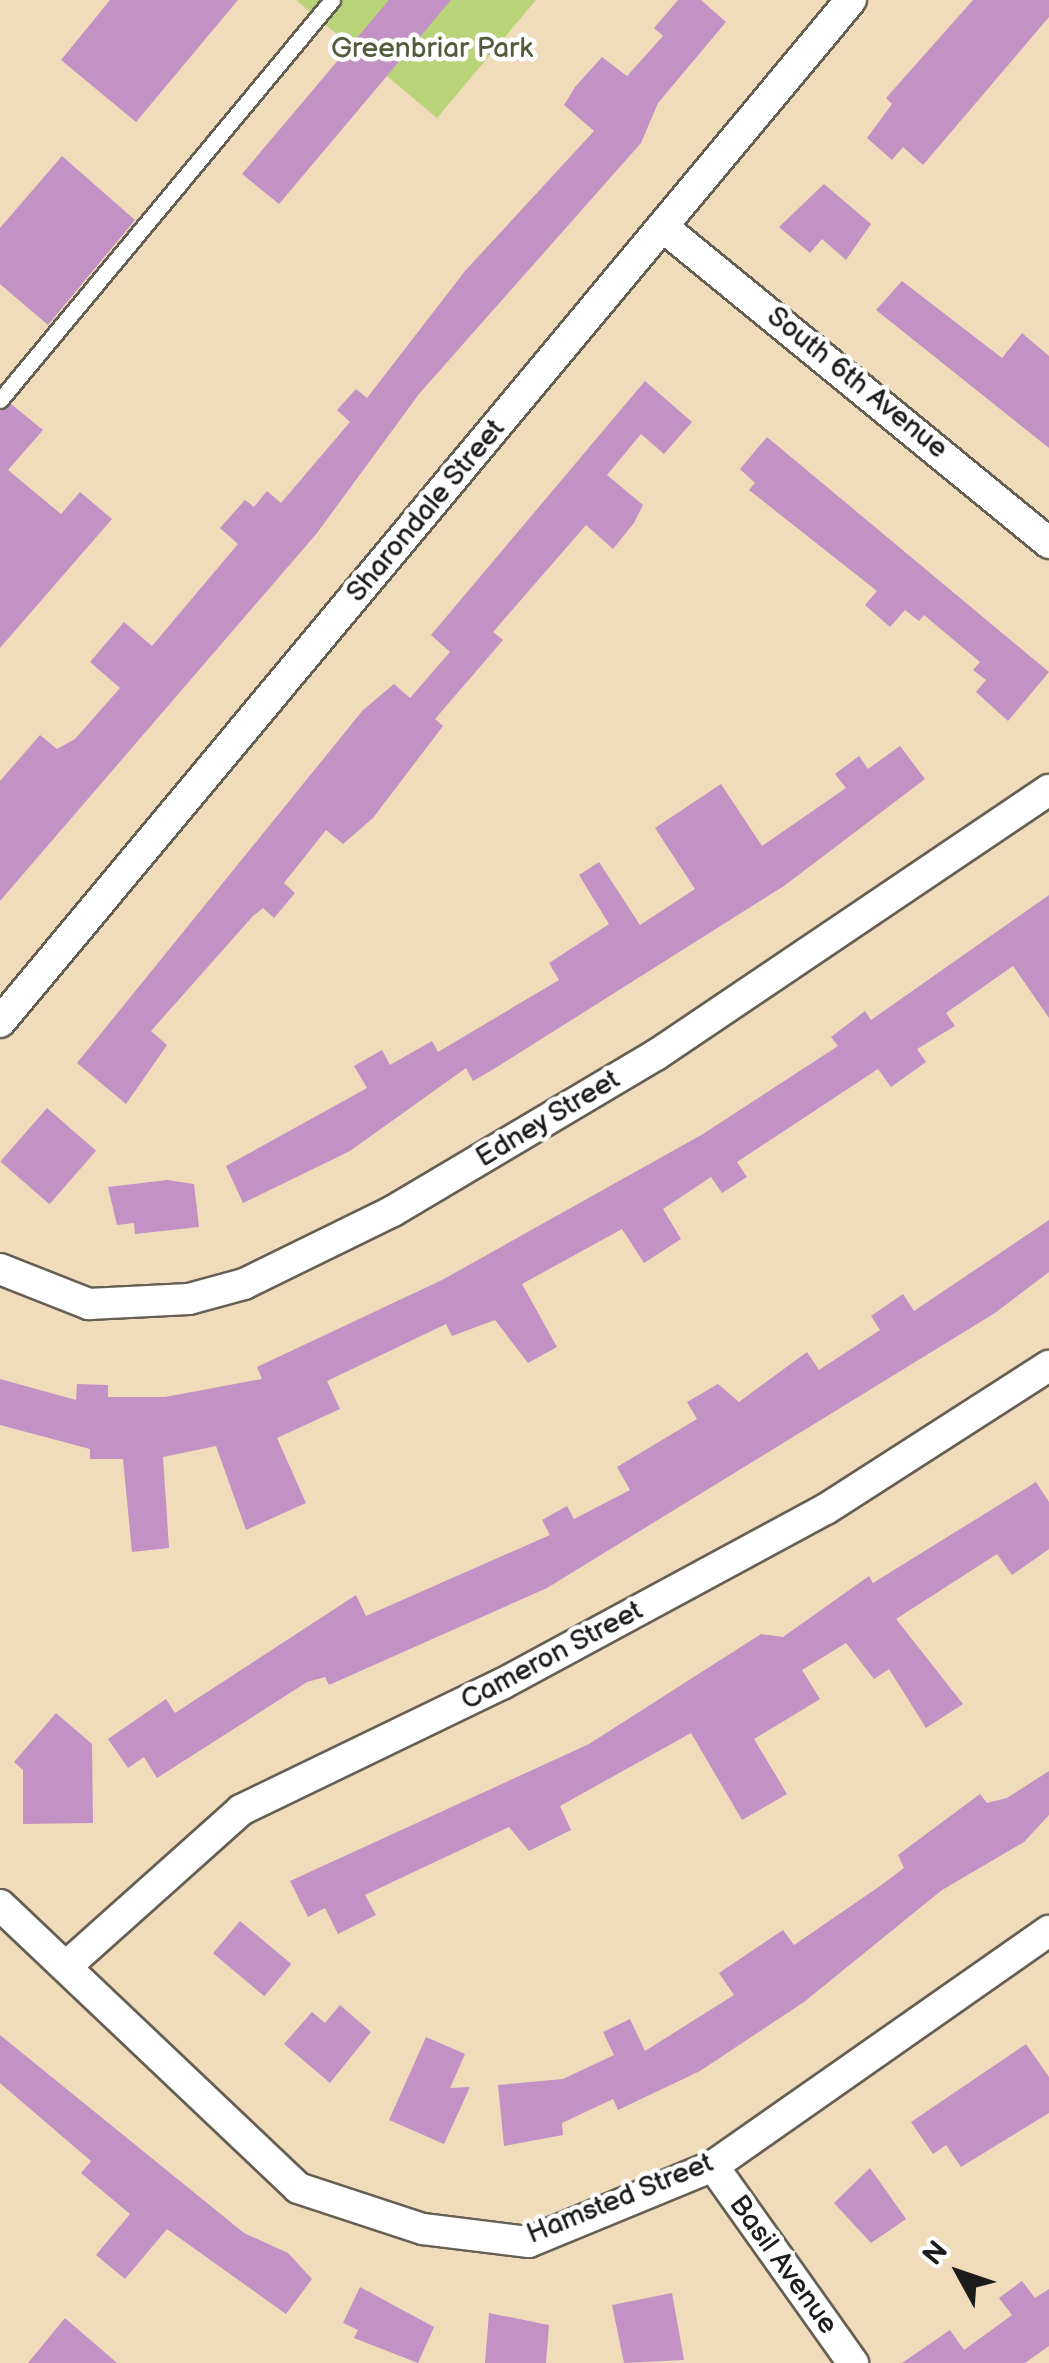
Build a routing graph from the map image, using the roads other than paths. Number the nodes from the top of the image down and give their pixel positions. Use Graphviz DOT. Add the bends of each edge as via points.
graph roads {
  1 [pos="332,0"];
  2 [pos="851,0"];
  3 [pos="662,227"];
  4 [pos="0,400"];
  5 [pos="1049,544"];
  6 [pos="1049,790"];
  7 [pos="0,1022"];
  8 [pos="0,1269"];
  9 [pos="1049,1366"];
  10 [pos="0,1905"];
  11 [pos="1049,1931"];
  12 [pos="70,1963"];
  13 [pos="713,2166"];
  14 [pos="853,2363"];
  1 -- 4 [label="lane"];
  2 -- 3 [label="street, Sharondale Street"];
  3 -- 5 [label="street, South 6th Avenue"];
  3 -- 7 [label="street, Sharondale Street"];
  6 -- 8 [label="street, Edney Street" via="656,1055 393,1211 244,1284 189,1299 89,1304"];
  9 -- 12 [label="street, Cameron Street" via="826,1509 502,1684 241,1810"];
  10 -- 12 [label="street, Hamsted Street"];
  11 -- 13 [label="street, Hamsted Street"];
  12 -- 13 [label="street, Hamsted Street" via="298,2188 347,2210 529,2242"];
  13 -- 14 [label="street, Basil Avenue"];
}
